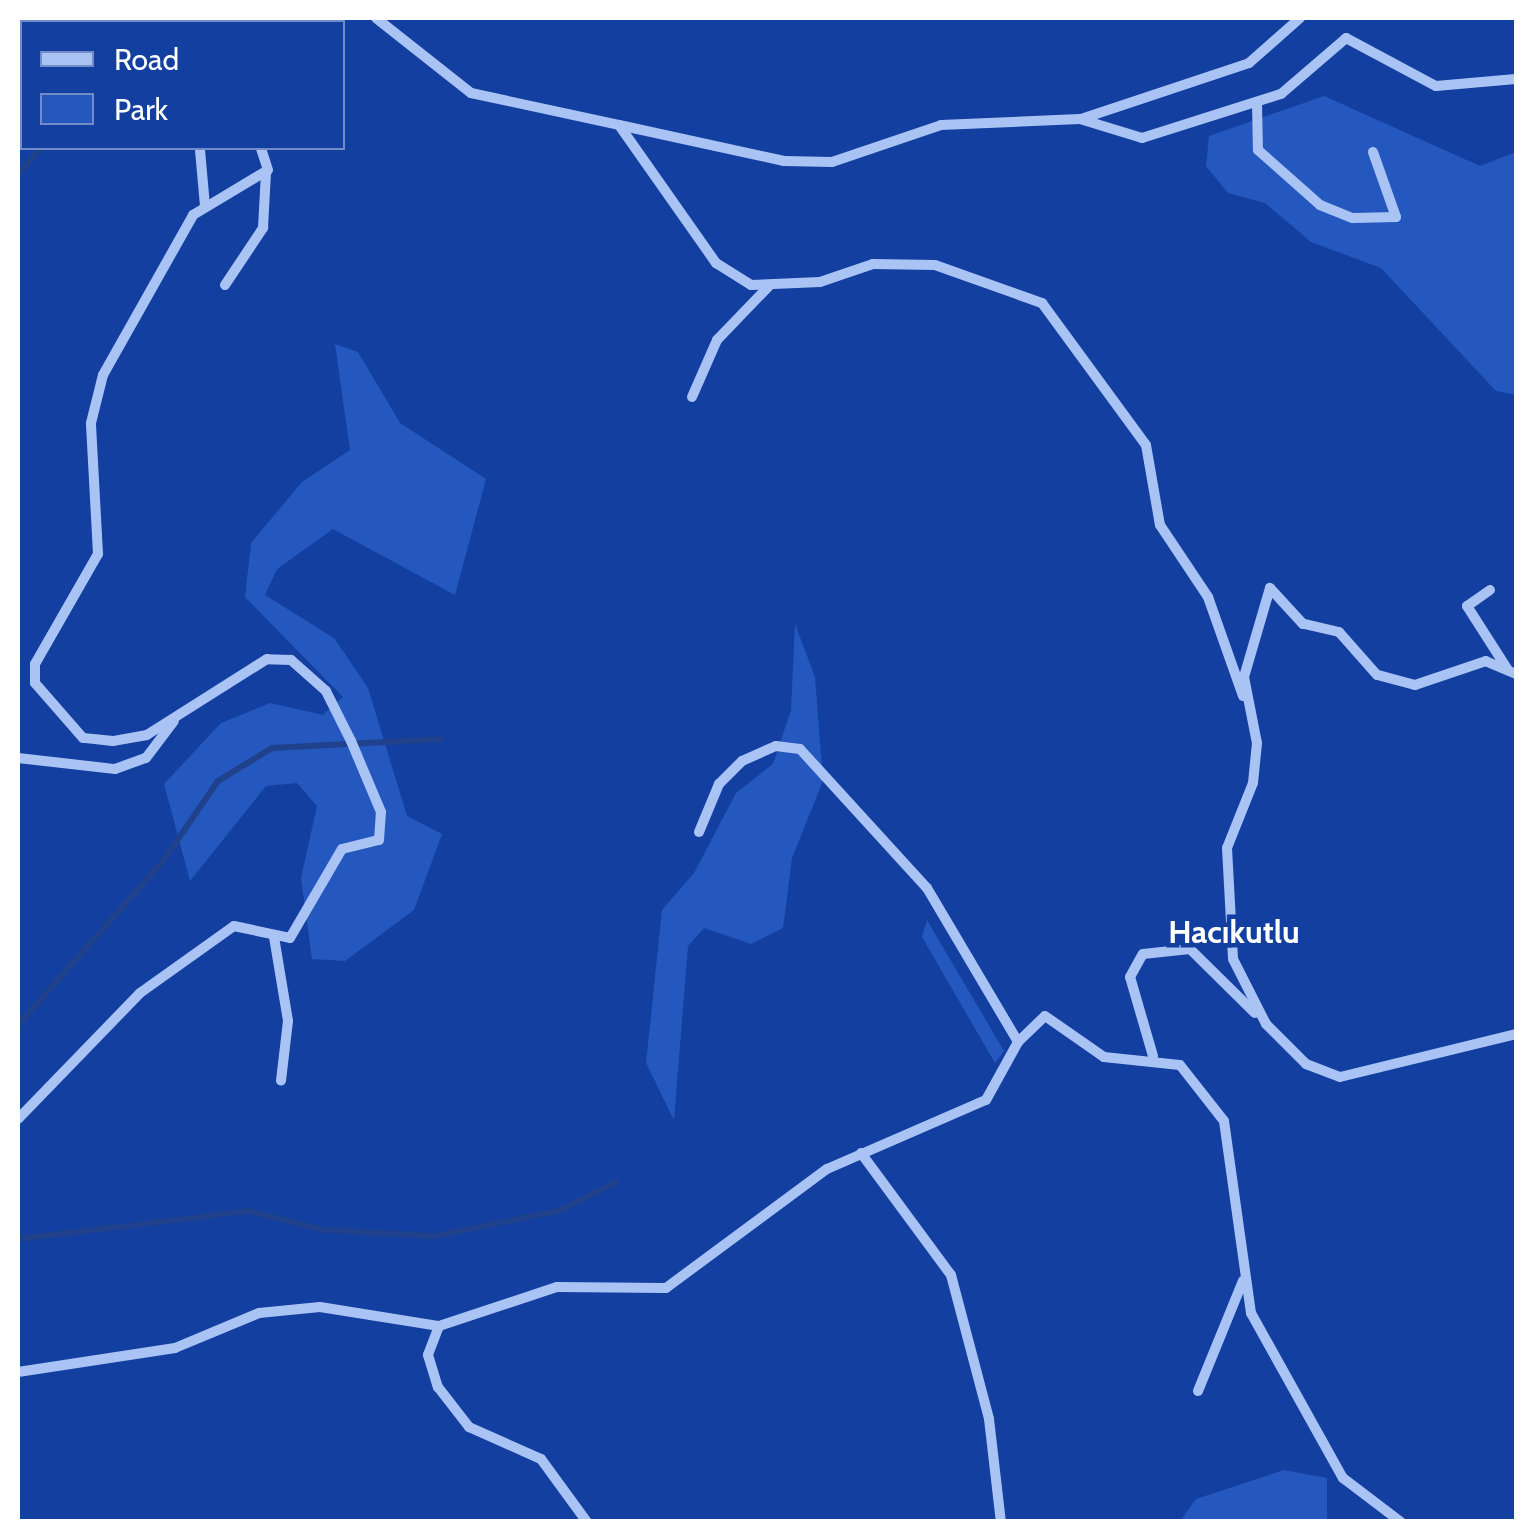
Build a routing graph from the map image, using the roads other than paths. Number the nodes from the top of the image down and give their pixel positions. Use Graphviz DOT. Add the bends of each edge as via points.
graph roads {
  1 [pos="376,18"];
  2 [pos="394,18"];
  3 [pos="1300,18"];
  4 [pos="403,40"];
  5 [pos="1516,79"];
  6 [pos="1257,104"];
  7 [pos="1080,119"];
  8 [pos="619,125"];
  9 [pos="200,150"];
  10 [pos="261,150"];
  11 [pos="1373,152"];
  12 [pos="266,172"];
  13 [pos="206,206"];
  14 [pos="225,284"];
  15 [pos="768,286"];
  16 [pos="692,397"];
  17 [pos="1490,590"];
  18 [pos="1513,672"];
  19 [pos="1243,696"];
  20 [pos="178,717"];
  21 [pos="18,758"];
  22 [pos="700,832"];
  23 [pos="274,937"];
  24 [pos="1266,1024"];
  25 [pos="1516,1034"];
  26 [pos="1018,1042"];
  27 [pos="1153,1056"];
  28 [pos="281,1081"];
  29 [pos="18,1119"];
  30 [pos="861,1153"];
  31 [pos="1244,1280"];
  32 [pos="438,1326"];
  33 [pos="18,1372"];
  34 [pos="1198,1391"];
  35 [pos="587,1522"];
  36 [pos="1001,1522"];
  37 [pos="1401,1522"];
  1 -- 4 [label="street"];
  2 -- 4 [label="street"];
  3 -- 7 [label="street" via="1248,63"];
  4 -- 8 [label="street" via="471,93"];
  5 -- 6 [label="street" via="1436,86 1346,38"];
  6 -- 7 [label="street" via="1142,138"];
  6 -- 11 [label="street" via="1258,150 1320,206 1353,218 1396,216"];
  7 -- 8 [label="street" via="942,125 832,162 784,161"];
  8 -- 15 [label="street" via="716,263"];
  9 -- 13 [label="street"];
  10 -- 12 [label="street"];
  12 -- 13 [label="street"];
  12 -- 14 [label="street" via="262,228"];
  13 -- 20 [label="street" via="170,251 103,375 91,423 98,554 34,664 36,683 83,738 147,735"];
  15 -- 16 [label="street" via="718,340"];
  15 -- 19 [label="street" via="873,264 935,265 1042,303 1146,445 1160,525 1208,596"];
  17 -- 18 [label="street" via="1467,606"];
  18 -- 19 [label="street" via="1486,661 1415,685 1377,675 1339,632 1303,624 1270,588 1258,605"];
  19 -- 24 [label="street" via="1257,743 1247,810 1227,848 1227,910 1234,959"];
  20 -- 21 [label="street" via="146,758 116,769"];
  20 -- 23 [label="street" via="242,671 291,660 326,691 373,789 379,840 342,849 303,922 290,938"];
  22 -- 26 [label="street" via="719,784 742,761 776,746 800,749 927,888"];
  23 -- 28 [label="street" via="288,1020"];
  23 -- 29 [label="street" via="222,932 140,993"];
  24 -- 25 [label="street" via="1306,1064 1340,1077"];
  24 -- 27 [label="street" via="1190,948 1173,944 1143,954 1130,977"];
  26 -- 27 [label="street" via="1045,1016 1104,1057"];
  26 -- 30 [label="street" via="986,1100"];
  27 -- 31 [label="street" via="1180,1065 1224,1121"];
  30 -- 32 [label="street" via="666,1288 557,1286"];
  30 -- 36 [label="street" via="951,1275 989,1419"];
  31 -- 34 [label="street"];
  31 -- 37 [label="street" via="1251,1312 1343,1478"];
  32 -- 33 [label="street" via="320,1307 259,1313 175,1348"];
  32 -- 35 [label="street" via="428,1355 438,1387 469,1427 541,1458"];
}
